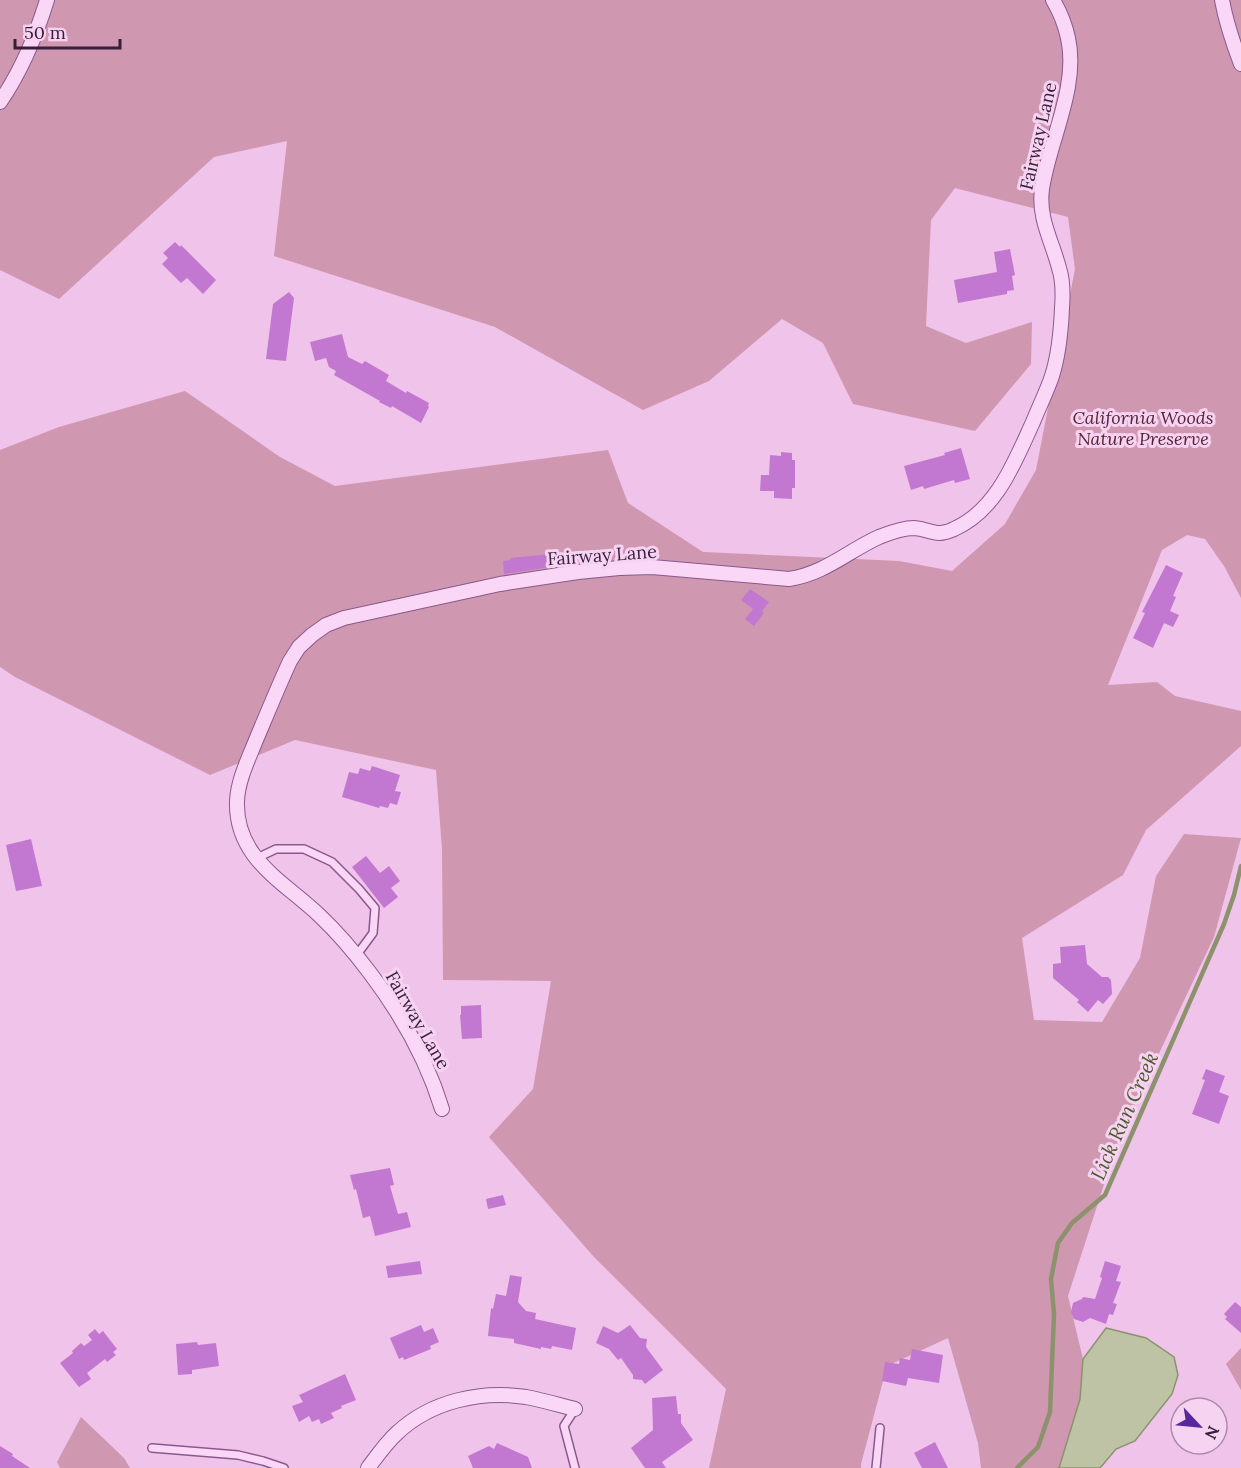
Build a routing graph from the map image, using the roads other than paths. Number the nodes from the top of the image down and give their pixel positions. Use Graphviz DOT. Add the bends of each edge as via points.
graph roads {
  1 [pos="47,0"];
  2 [pos="1053,0"];
  3 [pos="1222,0"];
  4 [pos="1241,64"];
  5 [pos="0,102"];
  6 [pos="255,859"];
  7 [pos="356,956"];
  8 [pos="442,1109"];
  9 [pos="575,1408"];
  10 [pos="880,1428"];
  11 [pos="152,1448"];
  12 [pos="284,1468"];
  13 [pos="368,1468"];
  14 [pos="575,1468"];
  15 [pos="876,1468"];
  1 -- 5 [label="street" via="28,54"];
  2 -- 6 [label="street, Fairway Lane" via="1064,20 1071,59 1041,198 1043,222 1062,279 1059,342 1049,383 1017,456 983,509 946,532 914,528 880,537 802,577 652,567 578,572 500,584 326,625 299,647 290,661 245,765 237,802 238,819"];
  3 -- 4 [label="street"];
  6 -- 7 [label="street, Fairway Lane" via="319,915"];
  6 -- 7 [label="lane" via="276,849 304,849 339,868 375,908 373,933"];
  7 -- 8 [label="street, Fairway Lane" via="416,1045"];
  9 -- 13 [label="street" via="500,1395 456,1400 414,1419 385,1445"];
  9 -- 14 [label="lane" via="564,1426"];
  10 -- 15 [label="lane"];
  11 -- 12 [label="lane" via="238,1455"];
}
